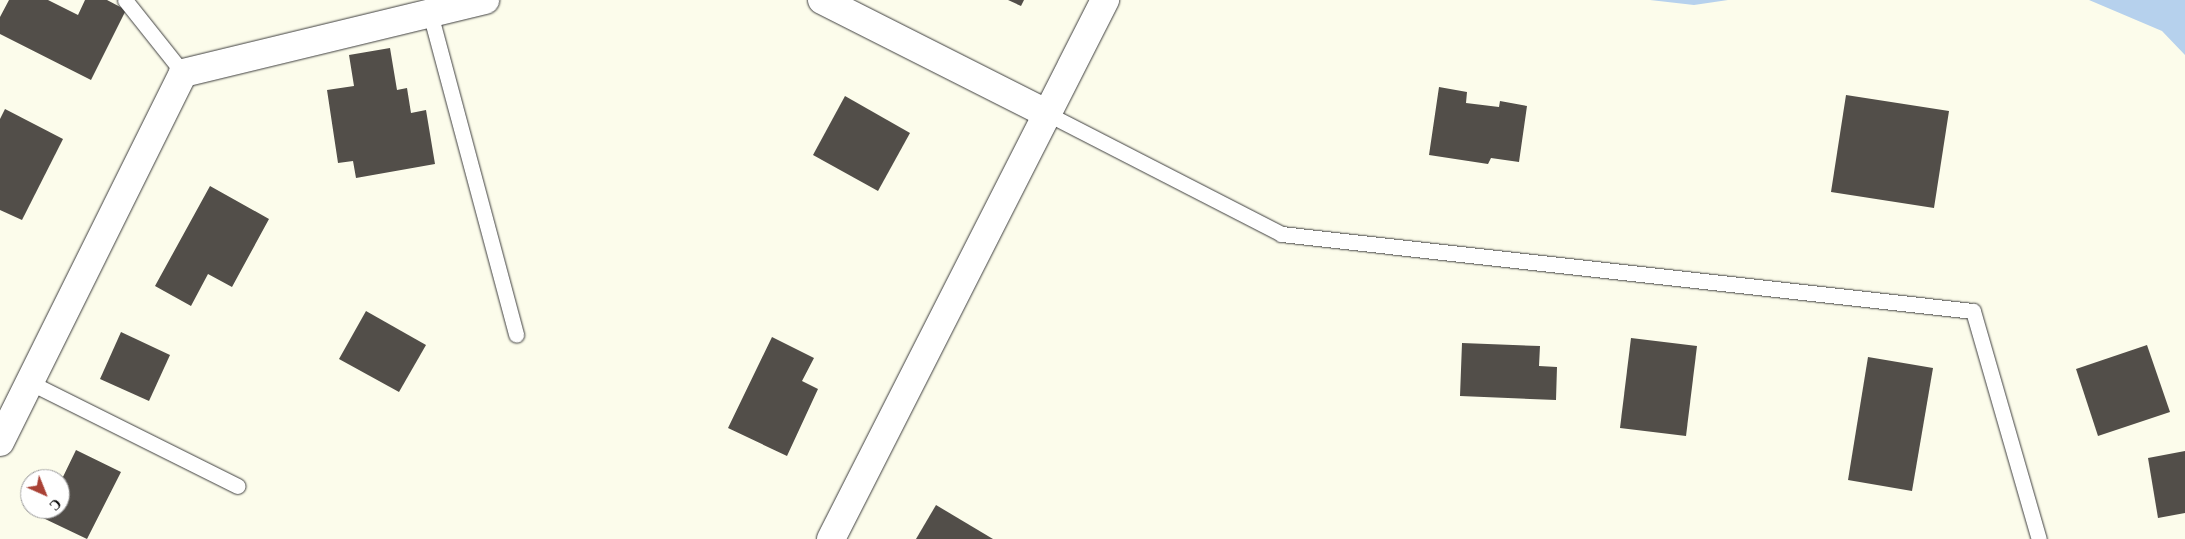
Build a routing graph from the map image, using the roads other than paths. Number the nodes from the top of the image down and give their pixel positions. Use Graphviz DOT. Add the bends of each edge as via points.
graph roads {
  1 [pos="125,0"];
  2 [pos="485,0"];
  3 [pos="822,0"];
  4 [pos="1105,0"];
  5 [pos="430,14"];
  6 [pos="183,73"];
  7 [pos="1048,114"];
  8 [pos="516,334"];
  9 [pos="29,382"];
  10 [pos="0,442"];
  11 [pos="238,486"];
  12 [pos="831,539"];
  13 [pos="2039,539"];
  1 -- 6 [label="lane"];
  2 -- 5 [label="street"];
  3 -- 7 [label="street"];
  4 -- 7 [label="street"];
  5 -- 6 [label="street"];
  5 -- 8 [label="lane"];
  6 -- 9 [label="street"];
  7 -- 12 [label="street"];
  7 -- 13 [label="lane" via="1282,234 1973,312"];
  9 -- 10 [label="street"];
  9 -- 11 [label="lane"];
}
